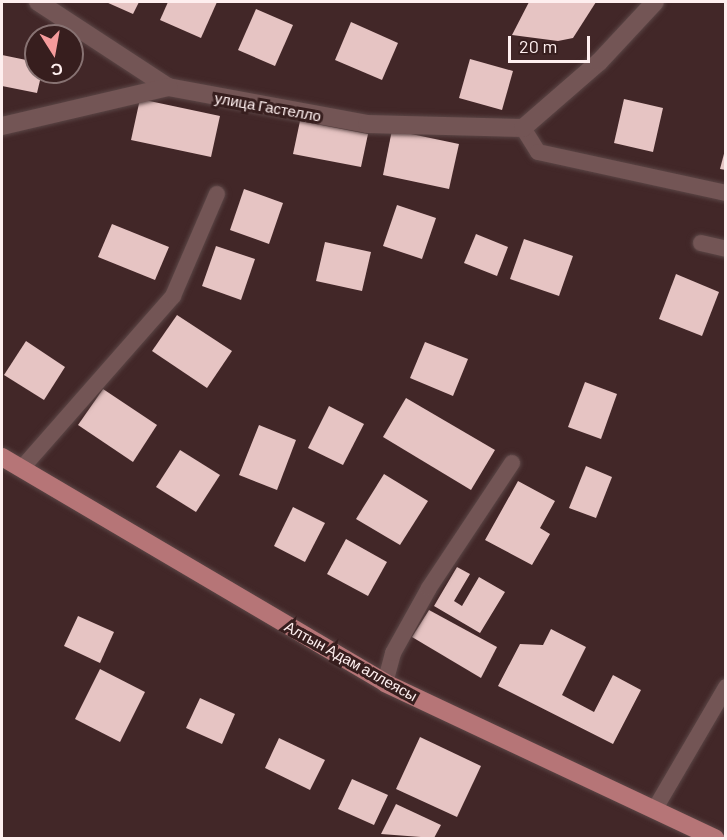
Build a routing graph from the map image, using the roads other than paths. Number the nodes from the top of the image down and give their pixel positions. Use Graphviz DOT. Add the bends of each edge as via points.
graph roads {
  1 [pos="38,2"];
  2 [pos="655,2"];
  3 [pos="168,87"];
  4 [pos="2,126"];
  5 [pos="523,128"];
  6 [pos="726,193"];
  7 [pos="217,194"];
  8 [pos="701,243"];
  9 [pos="726,249"];
  10 [pos="2,458"];
  11 [pos="512,463"];
  12 [pos="22,468"];
  13 [pos="385,683"];
  14 [pos="726,687"];
  15 [pos="656,807"];
  16 [pos="715,838"];
  1 -- 3 [label="street, улица Гастелло"];
  2 -- 5 [label="street" via="599,62"];
  3 -- 4 [label="street"];
  3 -- 5 [label="street, улица Гастелло" via="367,124"];
  5 -- 6 [label="lane" via="537,152"];
  7 -- 12 [label="lane" via="173,296"];
  8 -- 9 [label="lane"];
  10 -- 12 [label="main road, Алтын Адам аллеясы"];
  11 -- 13 [label="lane" via="429,588 393,652"];
  12 -- 13 [label="main road, Алтын Адам аллеясы"];
  13 -- 15 [label="main road, Алтын Адам аллеясы"];
  14 -- 15 [label="lane"];
  15 -- 16 [label="main road, Алтын Адам аллеясы"];
}
